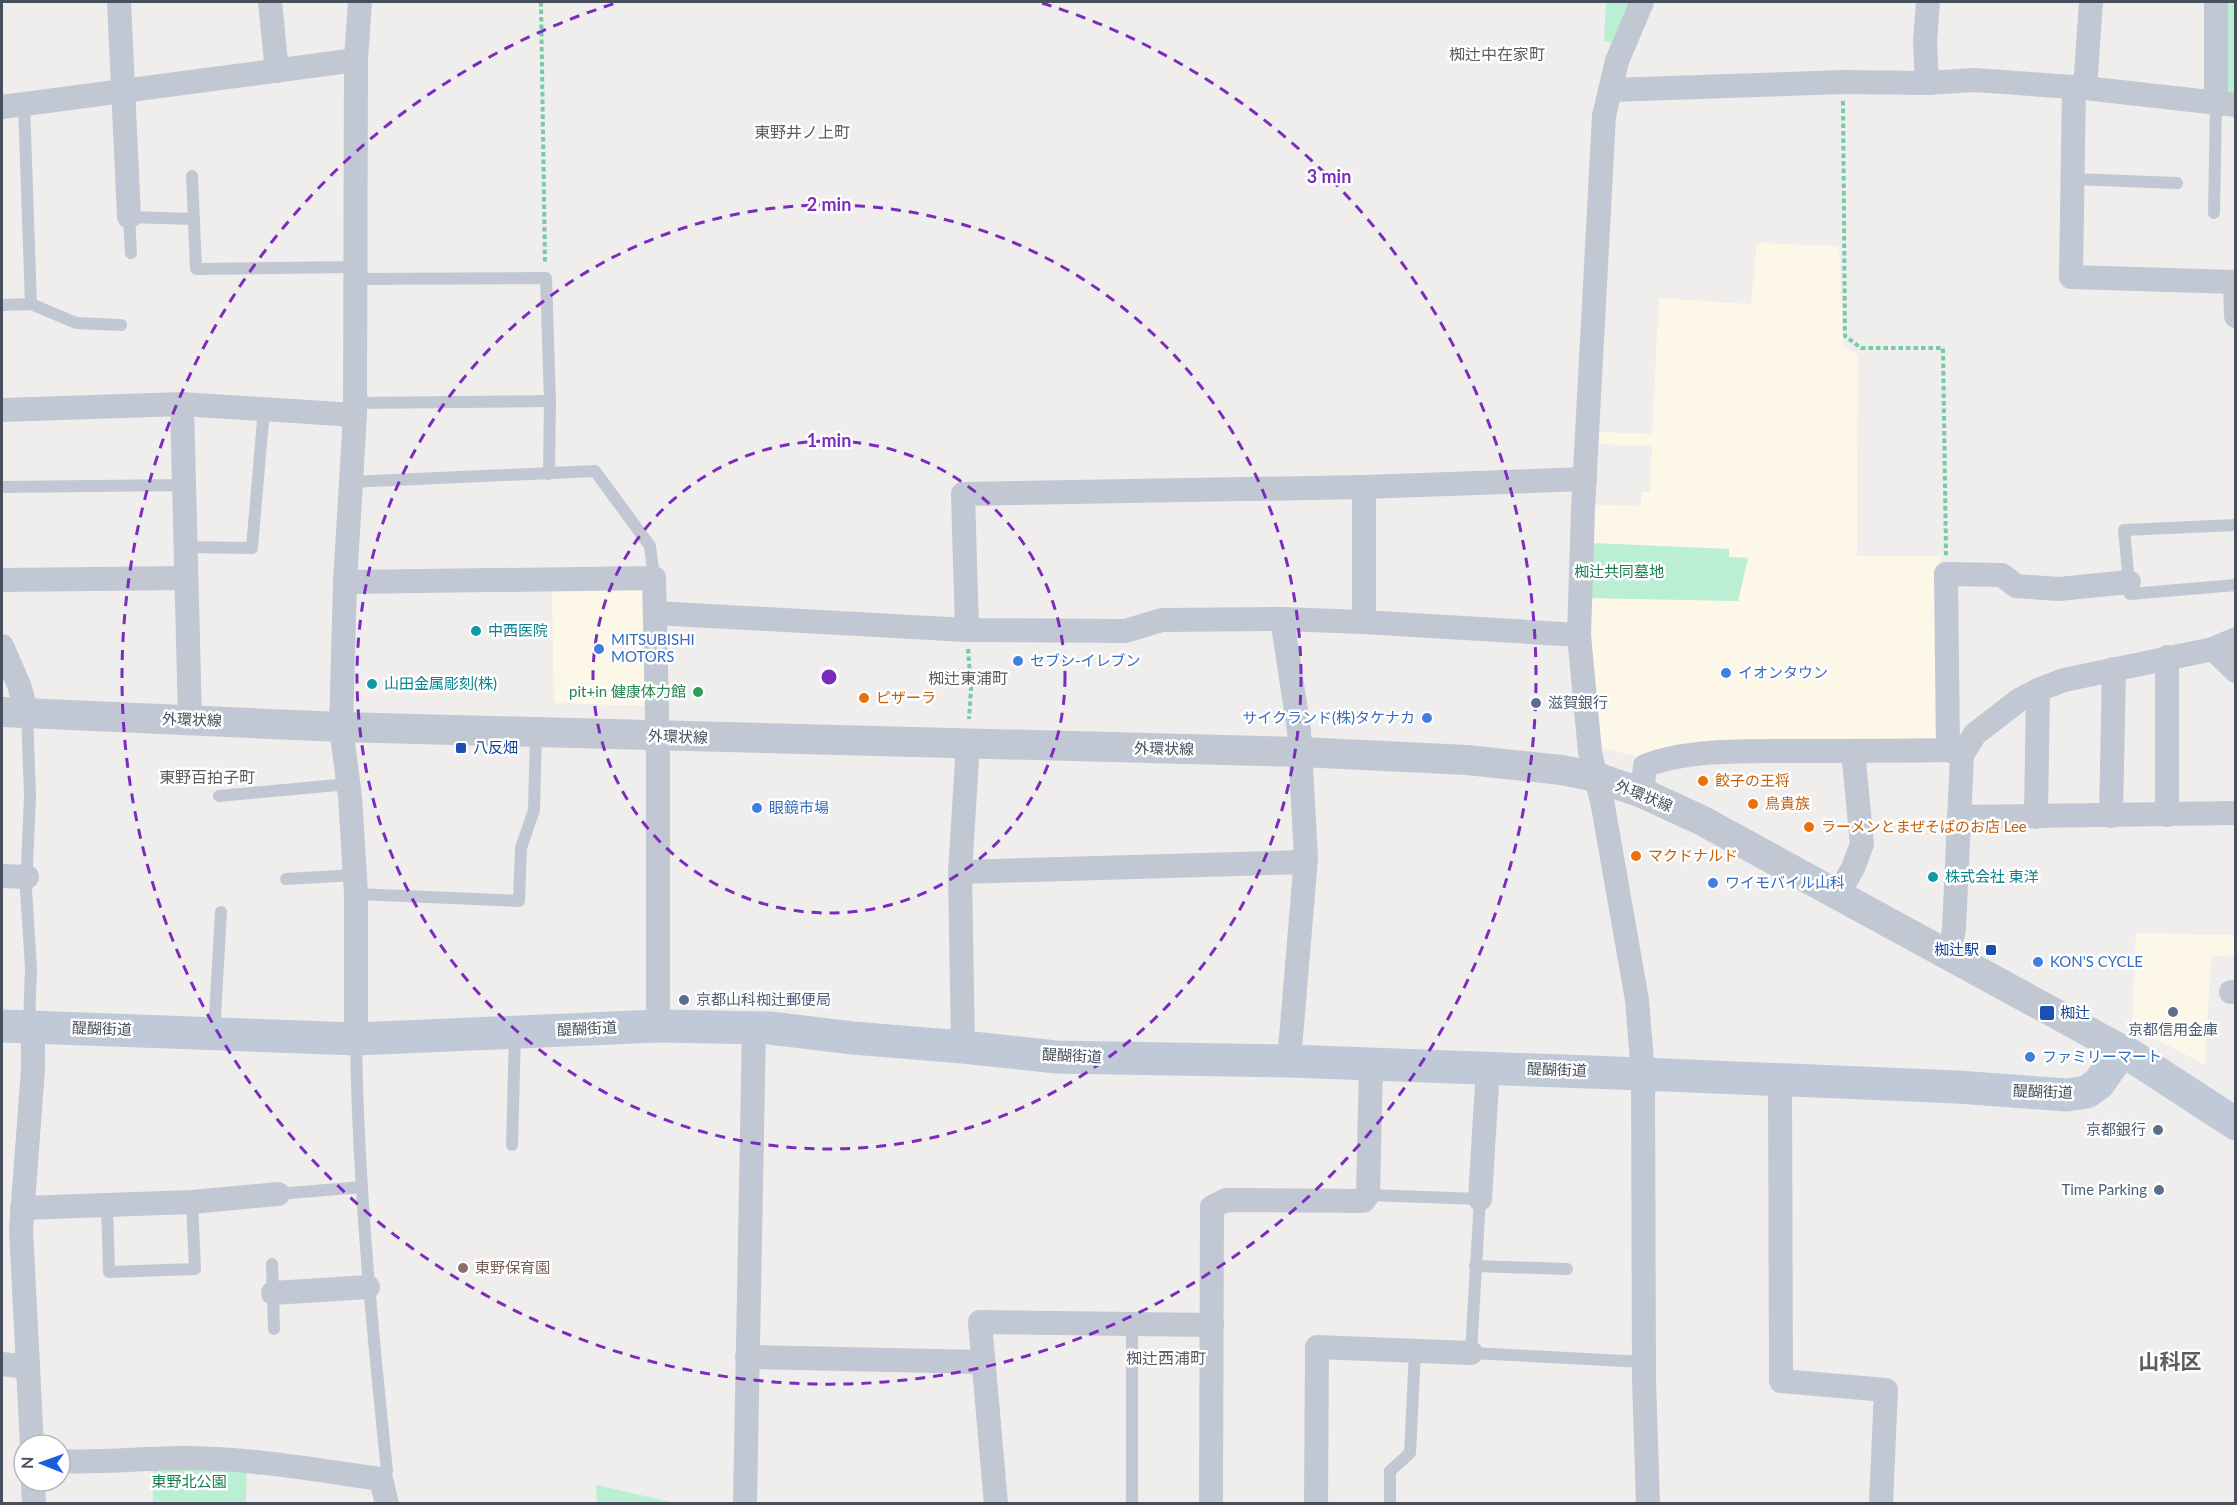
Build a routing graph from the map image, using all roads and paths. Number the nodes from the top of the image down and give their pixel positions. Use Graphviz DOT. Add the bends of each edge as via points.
graph roads {
  1 [pos="119,2"];
  2 [pos="270,2"];
  3 [pos="360,2"];
  4 [pos="541,2"];
  5 [pos="1642,2"];
  6 [pos="1928,2"];
  7 [pos="2091,2"];
  8 [pos="2216,2"];
  9 [pos="356,60"];
  10 [pos="277,71"];
  11 [pos="1843,81"];
  12 [pos="1927,83"];
  13 [pos="2079,88"];
  14 [pos="1610,90"];
  15 [pos="124,91"];
  16 [pos="2226,104"];
  17 [pos="13,106"];
  18 [pos="192,176"];
  19 [pos="2073,179"];
  20 [pos="2177,183"];
  21 [pos="2214,213"];
  22 [pos="129,218"];
  23 [pos="194,219"];
  24 [pos="131,253"];
  25 [pos="356,273"];
  26 [pos="546,278"];
  27 [pos="32,303"];
  28 [pos="2,304"];
  29 [pos="2235,316"];
  30 [pos="121,325"];
  31 [pos="550,401"];
  32 [pos="182,404"];
  33 [pos="264,409"];
  34 [pos="355,409"];
  35 [pos="2,410"];
  36 [pos="549,474"];
  37 [pos="1585,479"];
  38 [pos="350,482"];
  39 [pos="183,485"];
  40 [pos="2,487"];
  41 [pos="1364,487"];
  42 [pos="2235,525"];
  43 [pos="185,547"];
  44 [pos="1946,574"];
  45 [pos="185,578"];
  46 [pos="654,578"];
  47 [pos="2,580"];
  48 [pos="345,582"];
  49 [pos="2129,582"];
  50 [pos="2235,585"];
  51 [pos="655,613"];
  52 [pos="1282,619"];
  53 [pos="1364,622"];
  54 [pos="967,630"];
  55 [pos="1579,635"];
  56 [pos="2235,639"];
  57 [pos="2,646"];
  58 [pos="2213,649"];
  59 [pos="2167,657"];
  60 [pos="2114,669"];
  61 [pos="2235,670"];
  62 [pos="2038,690"];
  63 [pos="14,713"];
  64 [pos="190,720"];
  65 [pos="341,727"];
  66 [pos="536,732"];
  67 [pos="657,737"];
  68 [pos="968,744"];
  69 [pos="1853,751"];
  70 [pos="1301,752"];
  71 [pos="1955,752"];
  72 [pos="1596,777"];
  73 [pos="348,784"];
  74 [pos="1642,793"];
  75 [pos="219,796"];
  76 [pos="2235,813"];
  77 [pos="2167,815"];
  78 [pos="2111,816"];
  79 [pos="1959,818"];
  80 [pos="2036,818"];
  81 [pos="1305,862"];
  82 [pos="960,872"];
  83 [pos="2,876"];
  84 [pos="27,877"];
  85 [pos="286,879"];
  86 [pos="355,884"];
  87 [pos="1837,896"];
  88 [pos="221,912"];
  89 [pos="1949,955"];
  90 [pos="21,1026"];
  91 [pos="658,1026"];
  92 [pos="754,1027"];
  93 [pos="515,1033"];
  94 [pos="214,1034"];
  95 [pos="356,1039"];
  96 [pos="963,1047"];
  97 [pos="2124,1051"];
  98 [pos="1289,1061"];
  99 [pos="1371,1064"];
  100 [pos="1488,1068"];
  101 [pos="1643,1074"];
  102 [pos="1780,1081"];
  103 [pos="2235,1124"];
  104 [pos="512,1145"];
  105 [pos="362,1187"];
  106 [pos="278,1194"];
  107 [pos="1368,1195"];
  108 [pos="1480,1199"];
  109 [pos="192,1202"];
  110 [pos="107,1205"];
  111 [pos="15,1224"];
  112 [pos="272,1264"];
  113 [pos="1475,1266"];
  114 [pos="1567,1269"];
  115 [pos="368,1287"];
  116 [pos="273,1293"];
  117 [pos="1132,1324"];
  118 [pos="1212,1325"];
  119 [pos="274,1329"];
  120 [pos="1415,1352"];
  121 [pos="1471,1353"];
  122 [pos="747,1357"];
  123 [pos="983,1362"];
  124 [pos="1644,1362"];
  125 [pos="2,1364"];
  126 [pos="28,1367"];
  127 [pos="31,1433"];
  128 [pos="72,1462"];
  129 [pos="381,1479"];
  130 [pos="387,1503"];
  131 [pos="745,1503"];
  132 [pos="996,1503"];
  133 [pos="1132,1503"];
  134 [pos="1211,1503"];
  135 [pos="1316,1503"];
  136 [pos="1390,1503"];
  137 [pos="1648,1503"];
  138 [pos="1881,1503"];
  1 -- 15 [label="street"];
  2 -- 10 [label="street"];
  3 -- 9 [label="street"];
  4 -- 26 [label="path"];
  5 -- 14 [label="street" via="1617,61"];
  6 -- 12 [label="street"];
  7 -- 13 [label="street"];
  8 -- 16 [label="street"];
  9 -- 10 [label="street"];
  9 -- 25 [label="street"];
  10 -- 15 [label="street"];
  11 -- 12 [label="street"];
  11 -- 14 [label="street"];
  11 -- 44 [label="path" via="1845,336 1861,348 1943,348"];
  12 -- 13 [label="street" via="1975,80"];
  13 -- 16 [label="street"];
  13 -- 19 [label="street"];
  14 -- 37 [label="street" via="1604,116"];
  15 -- 17 [label="street"];
  15 -- 22 [label="street"];
  16 -- 21 [label="lane"];
  17 -- 27 [label="lane"];
  18 -- 23 [label="lane"];
  19 -- 20 [label="lane"];
  19 -- 29 [label="street" via="2071,277 2235,282"];
  22 -- 23 [label="lane"];
  22 -- 24 [label="lane"];
  23 -- 25 [label="lane" via="196,269"];
  25 -- 26 [label="lane"];
  25 -- 34 [label="street"];
  26 -- 31 [label="lane"];
  27 -- 28 [label="lane"];
  27 -- 30 [label="lane" via="76,323"];
  31 -- 34 [label="lane"];
  31 -- 36 [label="lane"];
  32 -- 33 [label="street"];
  32 -- 35 [label="street"];
  32 -- 39 [label="street"];
  33 -- 34 [label="street"];
  33 -- 43 [label="lane" via="252,548"];
  34 -- 38 [label="street"];
  36 -- 38 [label="lane"];
  36 -- 46 [label="lane" via="595,471 650,546"];
  37 -- 41 [label="street"];
  37 -- 55 [label="street"];
  38 -- 48 [label="street"];
  39 -- 40 [label="lane"];
  39 -- 43 [label="street"];
  41 -- 53 [label="street"];
  41 -- 54 [label="street" via="963,494"];
  42 -- 49 [label="lane" via="2124,530"];
  43 -- 45 [label="street"];
  44 -- 49 [label="street" via="2002,574 2016,586 2059,589"];
  44 -- 71 [label="street"];
  45 -- 47 [label="street"];
  45 -- 64 [label="street"];
  46 -- 48 [label="street"];
  46 -- 51 [label="street"];
  48 -- 65 [label="street"];
  49 -- 50 [label="lane" via="2130,594"];
  51 -- 54 [label="street"];
  51 -- 67 [label="street"];
  52 -- 53 [label="street"];
  52 -- 54 [label="street" via="1162,620 1125,631"];
  52 -- 70 [label="street"];
  53 -- 55 [label="street"];
  54 -- 68 [label="path" via="971,688"];
  55 -- 72 [label="street"];
  56 -- 58 [label="street"];
  57 -- 63 [label="street" via="19,685"];
  58 -- 59 [label="street"];
  58 -- 61 [label="street"];
  59 -- 60 [label="street"];
  59 -- 77 [label="street"];
  60 -- 62 [label="street"];
  60 -- 78 [label="street"];
  62 -- 71 [label="street" via="2019,700"];
  62 -- 80 [label="street"];
  63 -- 64 [label="street, 外環状線"];
  63 -- 84 [label="lane" via="30,796"];
  64 -- 65 [label="street, 外環状線"];
  65 -- 66 [label="street, 外環状線"];
  65 -- 73 [label="street"];
  66 -- 67 [label="street, 外環状線"];
  66 -- 86 [label="lane" via="534,810 521,848 519,901"];
  67 -- 68 [label="street, 外環状線"];
  67 -- 91 [label="street"];
  68 -- 70 [label="street, 外環状線"];
  68 -- 82 [label="street"];
  69 -- 71 [label="street"];
  69 -- 74 [label="street" via="1737,751 1661,760 1645,766"];
  69 -- 87 [label="street" via="1862,844"];
  70 -- 72 [label="street, 外環状線" via="1467,760"];
  70 -- 81 [label="street"];
  71 -- 79 [label="street"];
  72 -- 74 [label="street, 外環状線"];
  72 -- 101 [label="street" via="1637,1000"];
  73 -- 75 [label="lane"];
  73 -- 86 [label="street"];
  74 -- 87 [label="street, 外環状線" via="1701,820"];
  76 -- 77 [label="street"];
  77 -- 78 [label="street"];
  78 -- 80 [label="street"];
  79 -- 80 [label="street"];
  79 -- 89 [label="street" via="1954,929"];
  81 -- 82 [label="street"];
  81 -- 98 [label="street"];
  82 -- 96 [label="street"];
  83 -- 84 [label="street"];
  84 -- 90 [label="lane" via="31,968"];
  85 -- 86 [label="lane"];
  86 -- 95 [label="street"];
  87 -- 89 [label="street, 外環状線"];
  88 -- 94 [label="lane"];
  89 -- 97 [label="street, 外環状線"];
  90 -- 94 [label="main road, 醍醐街道"];
  90 -- 111 [label="street" via="33,1069"];
  91 -- 92 [label="main road, 醍醐街道"];
  91 -- 93 [label="main road, 醍醐街道"];
  92 -- 96 [label="main road, 醍醐街道"];
  92 -- 122 [label="street"];
  93 -- 95 [label="main road, 醍醐街道"];
  93 -- 104 [label="lane"];
  94 -- 95 [label="main road, 醍醐街道"];
  95 -- 105 [label="lane"];
  96 -- 98 [label="main road, 醍醐街道" via="1056,1057"];
  97 -- 102 [label="main road, 醍醐街道" via="2099,1083 2086,1092 2067,1095"];
  97 -- 103 [label="main road, 外環状線"];
  98 -- 99 [label="main road, 醍醐街道"];
  99 -- 100 [label="main road, 醍醐街道"];
  99 -- 107 [label="street"];
  100 -- 101 [label="main road, 醍醐街道"];
  100 -- 108 [label="street"];
  101 -- 102 [label="main road, 醍醐街道"];
  101 -- 124 [label="street"];
  102 -- 138 [label="street" via="1781,1381 1886,1390"];
  105 -- 106 [label="lane"];
  105 -- 115 [label="lane"];
  106 -- 109 [label="street"];
  107 -- 108 [label="lane"];
  107 -- 118 [label="street" via="1364,1201 1226,1200 1212,1208"];
  108 -- 113 [label="lane"];
  109 -- 110 [label="street"];
  109 -- 110 [label="lane" via="195,1269 109,1272"];
  110 -- 111 [label="street"];
  111 -- 126 [label="street"];
  112 -- 116 [label="lane"];
  113 -- 114 [label="lane"];
  113 -- 121 [label="lane"];
  115 -- 116 [label="street"];
  115 -- 129 [label="lane" via="387,1471"];
  116 -- 119 [label="lane"];
  117 -- 118 [label="street"];
  117 -- 123 [label="street" via="980,1322"];
  117 -- 133 [label="lane"];
  118 -- 134 [label="street"];
  120 -- 121 [label="street"];
  120 -- 135 [label="street" via="1317,1347"];
  120 -- 136 [label="lane" via="1410,1453 1390,1471"];
  121 -- 124 [label="lane"];
  122 -- 123 [label="street"];
  122 -- 131 [label="street"];
  123 -- 132 [label="street"];
  124 -- 137 [label="street"];
  125 -- 126 [label="street"];
  126 -- 127 [label="street"];
  128 -- 129 [label="street" via="185,1458 275,1464"];
  129 -- 130 [label="street"];
}
